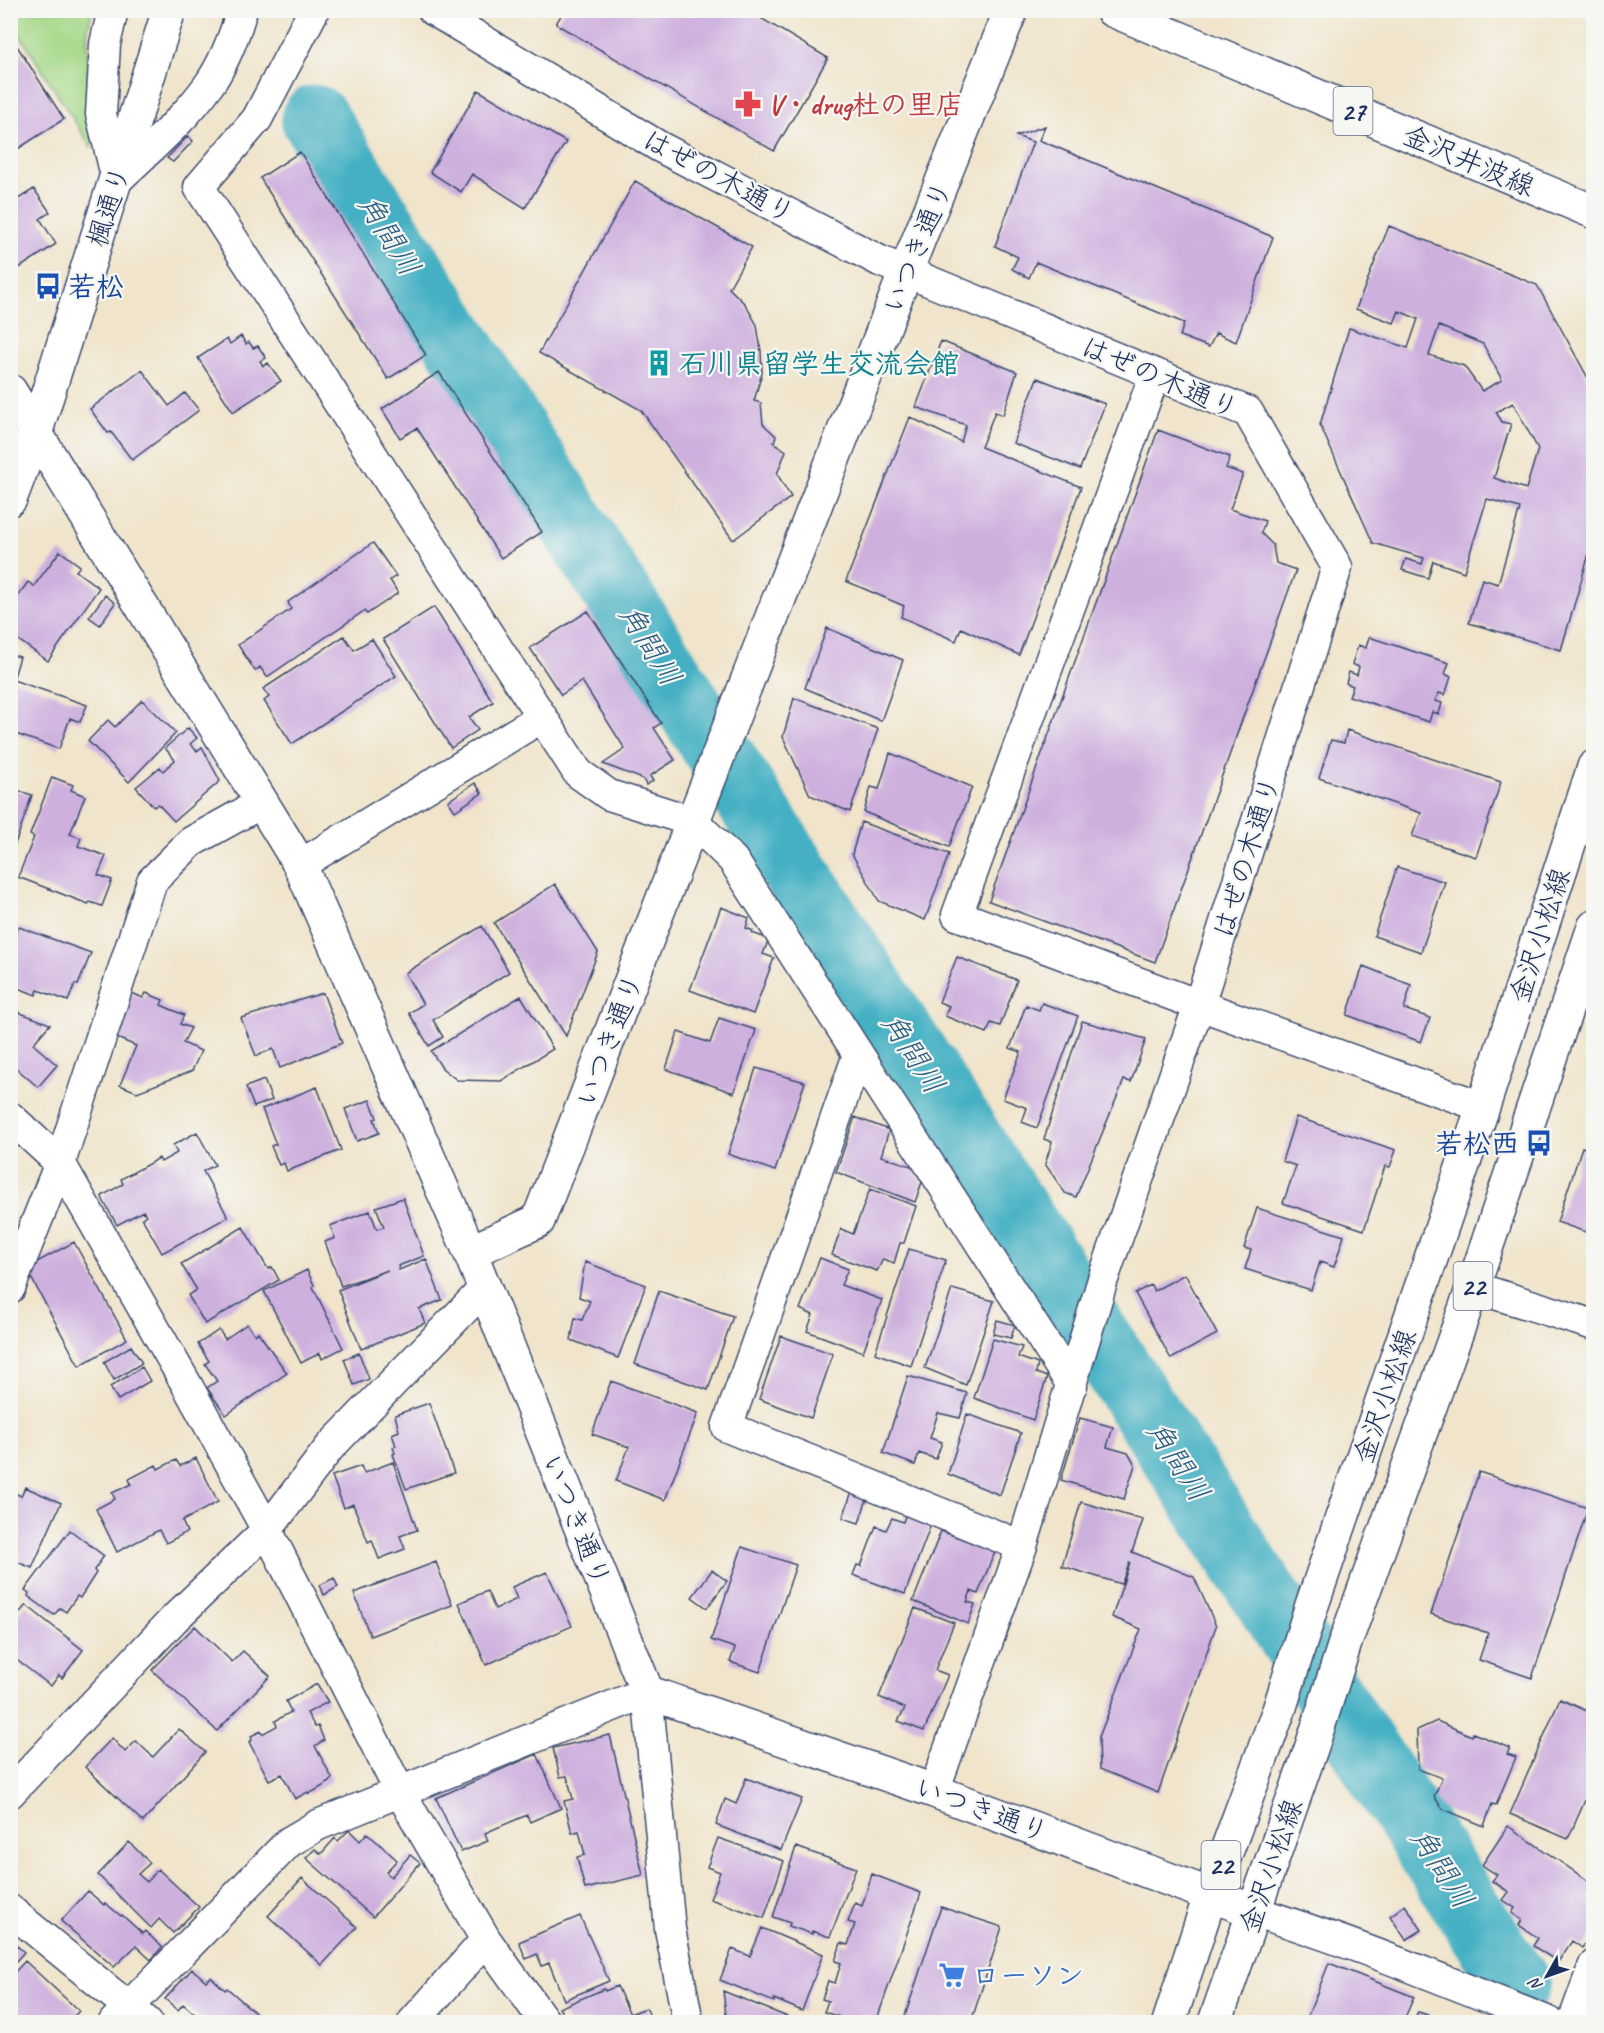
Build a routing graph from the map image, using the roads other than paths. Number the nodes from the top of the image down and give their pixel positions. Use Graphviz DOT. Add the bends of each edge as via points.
graph roads {
  1 [pos="113,10"];
  2 [pos="169,10"];
  3 [pos="242,10"];
  4 [pos="314,10"];
  5 [pos="433,10"];
  6 [pos="1011,10"];
  7 [pos="1112,10"];
  8 [pos="117,180"];
  9 [pos="1593,212"];
  10 [pos="906,272"];
  11 [pos="1155,374"];
  12 [pos="10,391"];
  13 [pos="36,431"];
  14 [pos="10,499"];
  15 [pos="542,717"];
  16 [pos="1593,767"];
  17 [pos="263,802"];
  18 [pos="694,822"];
  19 [pos="300,865"];
  20 [pos="1593,927"];
  21 [pos="1199,1005"];
  22 [pos="858,1055"];
  23 [pos="1483,1107"];
  24 [pos="10,1118"];
  25 [pos="60,1163"];
  26 [pos="470,1252"];
  27 [pos="1473,1287"];
  28 [pos="10,1288"];
  29 [pos="484,1289"];
  30 [pos="1593,1325"];
  31 [pos="1076,1371"];
  32 [pos="267,1530"];
  33 [pos="1022,1546"];
  34 [pos="647,1692"];
  35 [pos="934,1791"];
  36 [pos="400,1792"];
  37 [pos="10,1793"];
  38 [pos="1210,1893"];
  39 [pos="10,1910"];
  40 [pos="1253,1911"];
  41 [pos="486,1940"];
  42 [pos="1593,1965"];
  43 [pos="130,2017"];
  44 [pos="413,2022"];
  45 [pos="545,2022"];
  46 [pos="688,2022"];
  47 [pos="1169,2022"];
  48 [pos="1215,2022"];
  49 [pos="1549,2022"];
  50 [pos="1573,2022"];
  1 -- 8 [label="street" via="105,44 101,114"];
  2 -- 8 [label="street, 楓通り"];
  3 -- 8 [label="street" via="233,40 208,86 174,126"];
  4 -- 15 [label="street" via="257,119 199,187"];
  5 -- 10 [label="street, はぜの木通り" via="660,147"];
  6 -- 10 [label="street, いつき通り"];
  7 -- 9 [label="street, 金沢井波線 / 27"];
  8 -- 13 [label="street, 楓通り"];
  10 -- 11 [label="street, はぜの木通り"];
  10 -- 18 [label="street, いつき通り"];
  11 -- 21 [label="street, はぜの木通り" via="1248,412 1337,567"];
  11 -- 21 [label="street" via="957,915"];
  12 -- 13 [label="street"];
  13 -- 14 [label="street, 楓通り"];
  13 -- 17 [label="street"];
  15 -- 18 [label="street" via="578,773 609,795"];
  15 -- 19 [label="street"];
  16 -- 23 [label="street, 金沢小松線 / 22"];
  17 -- 19 [label="street"];
  17 -- 25 [label="street" via="191,842 152,881"];
  18 -- 22 [label="street" via="733,860"];
  18 -- 26 [label="street, いつき通り" via="538,1221"];
  19 -- 26 [label="street"];
  20 -- 27 [label="street, 金沢小松線 / 22"];
  21 -- 23 [label="street"];
  21 -- 31 [label="street, はぜの木通り" via="1098,1296"];
  22 -- 31 [label="street"];
  22 -- 33 [label="street" via="728,1427"];
  23 -- 38 [label="street, 金沢小松線 / 22" via="1279,1710"];
  24 -- 25 [label="street"];
  25 -- 28 [label="street"];
  25 -- 32 [label="street"];
  26 -- 29 [label="street, いつき通り"];
  27 -- 30 [label="street"];
  27 -- 40 [label="street, 金沢小松線 / 22"];
  29 -- 32 [label="street" via="330,1447"];
  29 -- 34 [label="street, いつき通り"];
  31 -- 33 [label="street, はぜの木通り"];
  32 -- 36 [label="street"];
  32 -- 37 [label="street" via="174,1619"];
  33 -- 35 [label="street, はぜの木通り"];
  34 -- 35 [label="street, いつき通り"];
  34 -- 36 [label="street"];
  34 -- 46 [label="street" via="670,1929"];
  35 -- 38 [label="street, いつき通り"];
  36 -- 41 [label="street"];
  36 -- 43 [label="street" via="318,1825 289,1842"];
  38 -- 40 [label="street, いつき通り"];
  38 -- 47 [label="street, 金沢小松線 / 22"];
  39 -- 43 [label="street"];
  40 -- 48 [label="street, 金沢小松線 / 22"];
  40 -- 49 [label="street"];
  41 -- 44 [label="street"];
  41 -- 45 [label="street"];
  42 -- 50 [label="street"];
}
